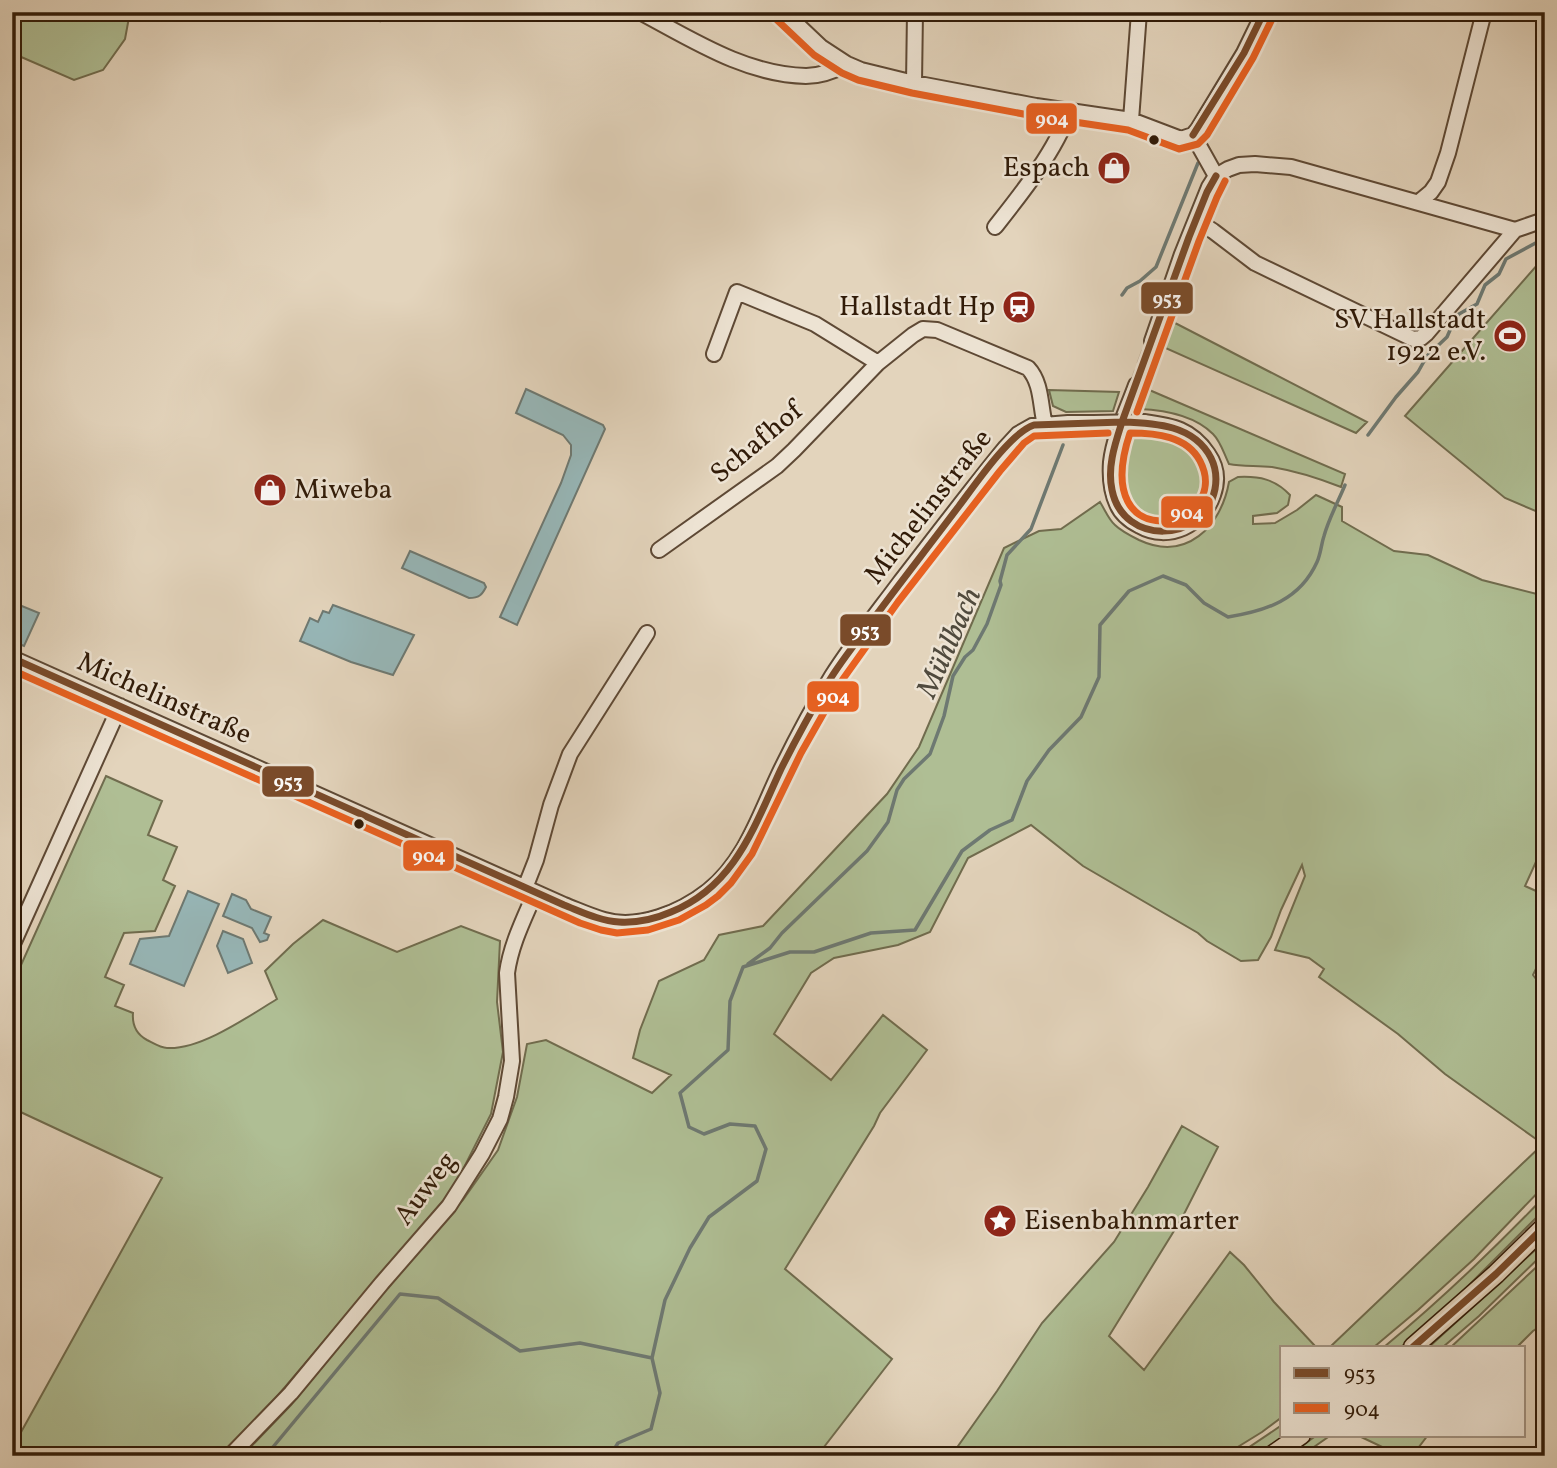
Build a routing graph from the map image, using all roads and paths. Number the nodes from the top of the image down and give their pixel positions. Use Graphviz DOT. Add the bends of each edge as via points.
graph roads {
  1 [pos="640,12"];
  2 [pos="783,12"];
  3 [pos="915,12"];
  4 [pos="1139,12"];
  5 [pos="1264,12"];
  6 [pos="1484,12"];
  7 [pos="847,64"];
  8 [pos="914,83"];
  9 [pos="1069,112"];
  10 [pos="1131,120"];
  11 [pos="1193,135"];
  12 [pos="1216,176"];
  13 [pos="1419,202"];
  14 [pos="1196,220"];
  15 [pos="1538,222"];
  16 [pos="995,228"];
  17 [pos="1515,230"];
  18 [pos="1152,341"];
  19 [pos="714,354"];
  20 [pos="877,363"];
  21 [pos="1136,385"];
  22 [pos="1045,425"];
  23 [pos="659,550"];
  24 [pos="647,633"];
  25 [pos="12,658"];
  26 [pos="120,706"];
  27 [pos="530,891"];
  28 [pos="12,946"];
  29 [pos="1545,1226"];
  30 [pos="1414,1346"];
  31 [pos="1300,1436"];
  32 [pos="229,1456"];
  33 [pos="1270,1456"];
  1 -- 7 [label="street" via="757,68 807,76"];
  2 -- 7 [label="street"];
  3 -- 8 [label="street"];
  4 -- 10 [label="street"];
  5 -- 11 [label="street"];
  6 -- 13 [label="street" via="1448,153 1438,182"];
  7 -- 8 [label="street"];
  8 -- 9 [label="street"];
  9 -- 10 [label="street"];
  9 -- 16 [label="street" via="1048,154"];
  10 -- 11 [label="street" via="1181,139"];
  11 -- 12 [label="street"];
  12 -- 13 [label="street" via="1239,165 1292,167"];
  12 -- 14 [label="street"];
  13 -- 17 [label="street"];
  14 -- 17 [label="street" via="1255,264 1413,339 1427,333"];
  14 -- 18 [label="street"];
  15 -- 17 [label="street"];
  19 -- 20 [label="street" via="737,292 816,324"];
  20 -- 22 [label="street, Schafhof" via="923,329 937,330 1028,368 1039,386"];
  20 -- 23 [label="street, Schafhof" via="776,466"];
  21 -- 22 [label="street, Michelinstraße, bridge" via="1116,440 1111,460 1112,491 1130,520 1147,530 1180,530 1207,509 1215,488 1213,461 1194,437 1144,422 1094,423"];
  22 -- 27 [label="street, Michelinstraße" via="1032,426 1006,447 868,625 832,676 740,855 710,889 666,914 622,923"];
  24 -- 27 [label="street" via="570,754 551,805"];
  25 -- 26 [label="street, Michelinstraße"];
  26 -- 27 [label="street, Michelinstraße"];
  26 -- 28 [label="street"];
  27 -- 32 [label="street, Auweg" via="507,973 512,1061 506,1097 482,1154 449,1206 291,1393"];
  29 -- 30 [label="main road"];
  31 -- 33 [label="main road"];
}
